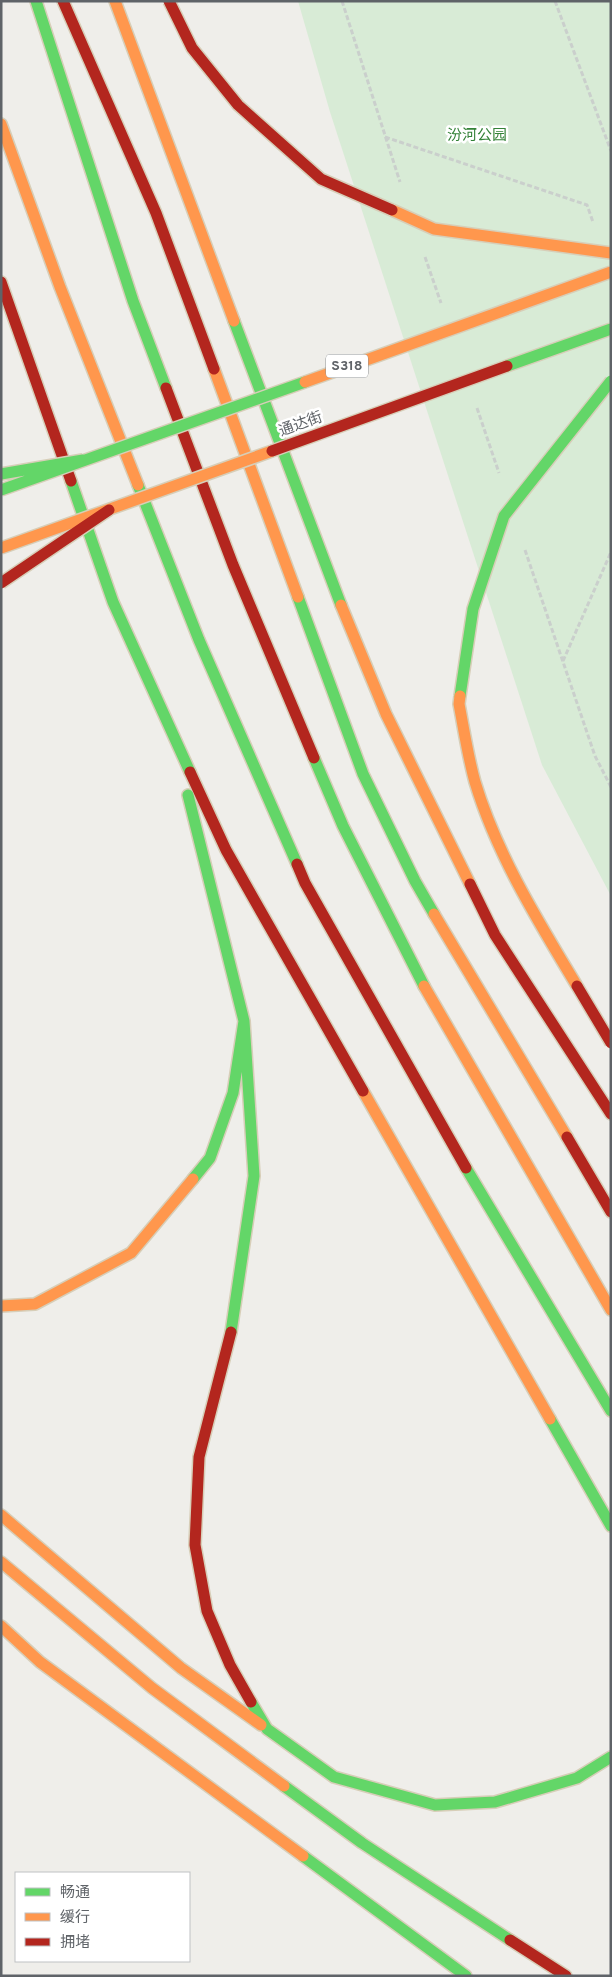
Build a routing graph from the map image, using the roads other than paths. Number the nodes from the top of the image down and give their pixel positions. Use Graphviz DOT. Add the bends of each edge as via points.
graph roads {
  1 [pos="36,1"];
  2 [pos="63,1"];
  3 [pos="114,1"];
  4 [pos="169,1"];
  5 [pos="1,124"];
  6 [pos="611,253"];
  7 [pos="611,272"];
  8 [pos="1,282"];
  9 [pos="1,290"];
  10 [pos="12,313"];
  11 [pos="611,329"];
  12 [pos="611,381"];
  13 [pos="83,460"];
  14 [pos="1,474"];
  15 [pos="1,490"];
  16 [pos="109,510"];
  17 [pos="1,548"];
  18 [pos="1,582"];
  19 [pos="172,730"];
  20 [pos="244,1021"];
  21 [pos="611,1043"];
  22 [pos="611,1114"];
  23 [pos="611,1212"];
  24 [pos="1,1306"];
  25 [pos="611,1310"];
  26 [pos="611,1412"];
  27 [pos="1,1515"];
  28 [pos="611,1526"];
  29 [pos="1,1562"];
  30 [pos="1,1626"];
  31 [pos="267,1729"];
  32 [pos="611,1757"];
  33 [pos="466,1976"];
  34 [pos="566,1976"];
  1 -- 25 [label="main road" via="137,310 233,565 343,826 424,988"];
  2 -- 23 [label="main road" via="156,213 363,774 414,881"];
  3 -- 22 [label="main road" via="350,630 386,714 495,935"];
  4 -- 6 [label="main road, bridge" via="192,48 238,105 321,179 434,229"];
  5 -- 26 [label="main road" via="60,287 199,640 305,883 448,1137"];
  7 -- 13 [label="main road, S318, bridge"];
  8 -- 10 [label="main road"];
  9 -- 10 [label="main road"];
  10 -- 19 [label="main road" via="113,602"];
  11 -- 16 [label="main road, 通达街, bridge"];
  12 -- 21 [label="main road, bridge" via="504,516 473,609 459,704 476,782 504,857 535,916"];
  13 -- 14 [label="main road, bridge"];
  13 -- 15 [label="main road, S318, bridge"];
  16 -- 17 [label="main road, 通达街, bridge"];
  16 -- 18 [label="main road, bridge"];
  19 -- 20 [label="main road"];
  19 -- 28 [label="main road" via="226,850"];
  20 -- 24 [label="main road" via="233,1093 210,1158 131,1253 35,1304"];
  20 -- 31 [label="main road" via="254,1176 234,1322 199,1457 195,1545 207,1611 230,1665"];
  27 -- 31 [label="main road" via="181,1668"];
  29 -- 34 [label="main road" via="152,1688 362,1843"];
  30 -- 33 [label="main road" via="40,1662"];
  31 -- 32 [label="main road" via="334,1777 435,1805 495,1802 577,1778"];
}
